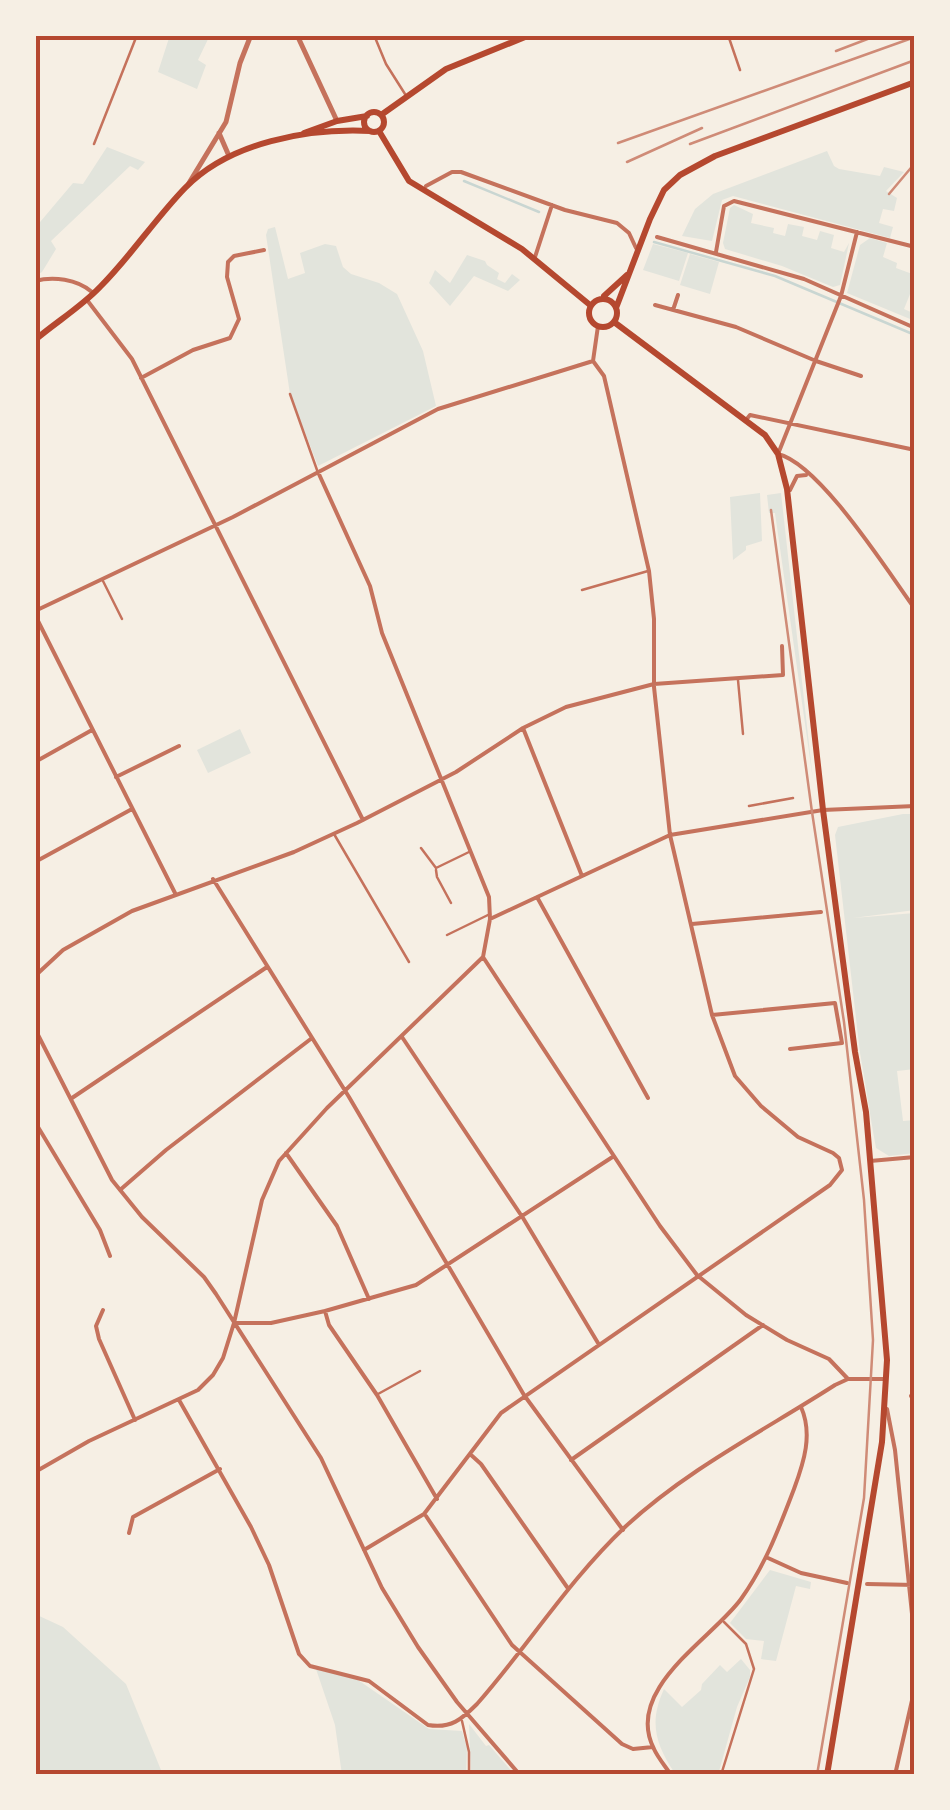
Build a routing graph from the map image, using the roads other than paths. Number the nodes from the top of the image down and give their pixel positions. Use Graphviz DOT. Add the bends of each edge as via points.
graph roads {
  1 [pos="137,35"];
  2 [pos="251,35"];
  3 [pos="296,35"];
  4 [pos="374,35"];
  5 [pos="530,35"];
  6 [pos="728,35"];
  7 [pos="740,70"];
  8 [pos="915,82"];
  9 [pos="406,95"];
  10 [pos="367,116"];
  11 [pos="381,116"];
  12 [pos="337,121"];
  13 [pos="344,130"];
  14 [pos="375,131"];
  15 [pos="219,134"];
  16 [pos="298,136"];
  17 [pos="94,144"];
  18 [pos="211,144"];
  19 [pos="229,156"];
  20 [pos="219,161"];
  21 [pos="426,186"];
  22 [pos="186,188"];
  23 [pos="552,205"];
  24 [pos="857,232"];
  25 [pos="657,237"];
  26 [pos="915,247"];
  27 [pos="264,250"];
  28 [pos="716,252"];
  29 [pos="638,253"];
  30 [pos="534,258"];
  31 [pos="628,274"];
  32 [pos="35,281"];
  33 [pos="678,295"];
  34 [pos="90,296"];
  35 [pos="600,298"];
  36 [pos="839,302"];
  37 [pos="590,305"];
  38 [pos="654,305"];
  39 [pos="616,308"];
  40 [pos="673,311"];
  41 [pos="614,322"];
  42 [pos="598,326"];
  43 [pos="915,328"];
  44 [pos="35,340"];
  45 [pos="592,361"];
  46 [pos="816,362"];
  47 [pos="861,376"];
  48 [pos="140,378"];
  49 [pos="290,394"];
  50 [pos="746,420"];
  51 [pos="792,424"];
  52 [pos="915,450"];
  53 [pos="778,454"];
  54 [pos="318,472"];
  55 [pos="809,474"];
  56 [pos="788,504"];
  57 [pos="216,525"];
  58 [pos="649,571"];
  59 [pos="102,580"];
  60 [pos="582,590"];
  61 [pos="915,609"];
  62 [pos="35,613"];
  63 [pos="122,619"];
  64 [pos="782,646"];
  65 [pos="738,679"];
  66 [pos="654,684"];
  67 [pos="523,728"];
  68 [pos="92,729"];
  69 [pos="743,734"];
  70 [pos="178,746"];
  71 [pos="35,762"];
  72 [pos="116,777"];
  73 [pos="440,780"];
  74 [pos="794,798"];
  75 [pos="750,806"];
  76 [pos="915,806"];
  77 [pos="132,809"];
  78 [pos="823,810"];
  79 [pos="364,820"];
  80 [pos="333,833"];
  81 [pos="670,835"];
  82 [pos="421,848"];
  83 [pos="470,851"];
  84 [pos="35,862"];
  85 [pos="436,868"];
  86 [pos="582,876"];
  87 [pos="213,879"];
  88 [pos="175,893"];
  89 [pos="536,898"];
  90 [pos="451,903"];
  91 [pos="821,912"];
  92 [pos="490,916"];
  93 [pos="690,924"];
  94 [pos="447,934"];
  95 [pos="483,957"];
  96 [pos="409,962"];
  97 [pos="267,966"];
  98 [pos="35,976"];
  99 [pos="712,1015"];
  100 [pos="35,1030"];
  101 [pos="402,1037"];
  102 [pos="312,1038"];
  103 [pos="790,1049"];
  104 [pos="345,1091"];
  105 [pos="71,1098"];
  106 [pos="648,1098"];
  107 [pos="35,1122"];
  108 [pos="286,1153"];
  109 [pos="614,1156"];
  110 [pos="915,1157"];
  111 [pos="870,1161"];
  112 [pos="120,1190"];
  113 [pos="522,1218"];
  114 [pos="110,1256"];
  115 [pos="446,1266"];
  116 [pos="697,1275"];
  117 [pos="369,1298"];
  118 [pos="103,1310"];
  119 [pos="326,1312"];
  120 [pos="234,1323"];
  121 [pos="762,1326"];
  122 [pos="598,1343"];
  123 [pos="420,1370"];
  124 [pos="848,1379"];
  125 [pos="887,1379"];
  126 [pos="377,1395"];
  127 [pos="524,1396"];
  128 [pos="178,1400"];
  129 [pos="886,1406"];
  130 [pos="801,1407"];
  131 [pos="134,1420"];
  132 [pos="470,1454"];
  133 [pos="571,1460"];
  134 [pos="220,1468"];
  135 [pos="35,1472"];
  136 [pos="437,1499"];
  137 [pos="424,1514"];
  138 [pos="622,1530"];
  139 [pos="130,1533"];
  140 [pos="364,1550"];
  141 [pos="768,1558"];
  142 [pos="847,1582"];
  143 [pos="867,1584"];
  144 [pos="912,1585"];
  145 [pos="569,1588"];
  146 [pos="722,1620"];
  147 [pos="520,1654"];
  148 [pos="914,1696"];
  149 [pos="467,1714"];
  150 [pos="462,1720"];
  151 [pos="652,1747"];
  152 [pos="469,1775"];
  153 [pos="520,1775"];
  154 [pos="671,1775"];
  155 [pos="722,1775"];
  156 [pos="827,1775"];
  157 [pos="895,1775"];
  1 -- 17 [label="street"];
  2 -- 15 [label="street"];
  3 -- 12 [label="street"];
  4 -- 9 [label="street"];
  5 -- 9 [label="main road" via="446,69"];
  6 -- 7 [label="street"];
  8 -- 29 [label="main road" via="691,168 664,190"];
  9 -- 11 [label="main road"];
  10 -- 11 [label="main road"];
  10 -- 12 [label="main road"];
  10 -- 14 [label="main road" via="365,125"];
  11 -- 14 [label="main road" via="384,125"];
  12 -- 13 [label="main road"];
  12 -- 16 [label="main road"];
  13 -- 14 [label="main road"];
  13 -- 16 [label="main road"];
  14 -- 30 [label="main road" via="409,181"];
  15 -- 18 [label="street"];
  15 -- 19 [label="street"];
  16 -- 19 [label="main road"];
  18 -- 20 [label="street"];
  18 -- 22 [label="street"];
  19 -- 20 [label="main road"];
  20 -- 22 [label="main road"];
  21 -- 23 [label="street" via="461,172"];
  22 -- 34 [label="main road"];
  23 -- 29 [label="street" via="616,224"];
  23 -- 30 [label="street"];
  24 -- 26 [label="street"];
  24 -- 28 [label="street" via="734,201 724,206"];
  24 -- 36 [label="street"];
  25 -- 28 [label="street"];
  27 -- 48 [label="street" via="228,262 239,320 230,338"];
  28 -- 36 [label="street" via="804,280"];
  29 -- 31 [label="main road"];
  30 -- 37 [label="main road"];
  31 -- 35 [label="main road"];
  31 -- 39 [label="main road"];
  32 -- 34 [label="street" via="81,284"];
  33 -- 40 [label="street"];
  34 -- 44 [label="main road"];
  34 -- 48 [label="street"];
  35 -- 37 [label="main road"];
  35 -- 39 [label="main road"];
  36 -- 43 [label="street"];
  36 -- 46 [label="street"];
  37 -- 42 [label="main road" via="589,318"];
  38 -- 40 [label="street"];
  39 -- 41 [label="main road"];
  40 -- 46 [label="street" via="736,328"];
  41 -- 42 [label="main road"];
  41 -- 50 [label="main road"];
  42 -- 45 [label="street"];
  45 -- 54 [label="street" via="445,406"];
  45 -- 58 [label="street" via="604,376"];
  46 -- 47 [label="street"];
  46 -- 51 [label="street"];
  48 -- 57 [label="street"];
  49 -- 54 [label="street"];
  50 -- 51 [label="street"];
  50 -- 53 [label="main road"];
  51 -- 52 [label="street"];
  51 -- 53 [label="street"];
  53 -- 55 [label="street"];
  53 -- 56 [label="main road"];
  54 -- 57 [label="street"];
  54 -- 73 [label="street" via="370,586"];
  55 -- 56 [label="street" via="790,486"];
  55 -- 61 [label="street"];
  56 -- 78 [label="main road"];
  57 -- 59 [label="street"];
  57 -- 79 [label="street"];
  58 -- 60 [label="street"];
  58 -- 66 [label="street"];
  59 -- 62 [label="street"];
  59 -- 63 [label="street"];
  62 -- 68 [label="street"];
  64 -- 65 [label="street" via="783,676"];
  65 -- 66 [label="street"];
  65 -- 69 [label="street"];
  66 -- 67 [label="street" via="566,707"];
  66 -- 81 [label="street"];
  67 -- 73 [label="street"];
  67 -- 86 [label="street"];
  68 -- 71 [label="street"];
  68 -- 72 [label="street"];
  70 -- 72 [label="street"];
  72 -- 77 [label="street"];
  73 -- 79 [label="street"];
  73 -- 83 [label="street"];
  74 -- 75 [label="street"];
  76 -- 78 [label="street"];
  77 -- 84 [label="street"];
  77 -- 88 [label="street"];
  78 -- 81 [label="street"];
  78 -- 111 [label="main road"];
  79 -- 80 [label="street"];
  80 -- 87 [label="street"];
  80 -- 96 [label="street"];
  81 -- 86 [label="street"];
  81 -- 93 [label="street"];
  82 -- 85 [label="street"];
  83 -- 85 [label="street"];
  83 -- 92 [label="street"];
  85 -- 90 [label="street"];
  86 -- 89 [label="street"];
  87 -- 88 [label="street"];
  87 -- 97 [label="street"];
  88 -- 98 [label="street" via="99,928"];
  89 -- 92 [label="street"];
  89 -- 106 [label="street"];
  91 -- 93 [label="street"];
  92 -- 94 [label="street"];
  92 -- 95 [label="street"];
  93 -- 99 [label="street"];
  95 -- 101 [label="street"];
  95 -- 109 [label="street"];
  97 -- 102 [label="street"];
  97 -- 105 [label="street"];
  99 -- 103 [label="street" via="836,1003 842,1043"];
  99 -- 116 [label="street" via="735,1076 760,1106 798,1137 834,1153 842,1170 830,1185"];
  100 -- 105 [label="street"];
  101 -- 104 [label="street"];
  101 -- 113 [label="street"];
  102 -- 104 [label="street"];
  102 -- 112 [label="street"];
  104 -- 108 [label="street"];
  104 -- 115 [label="street"];
  105 -- 112 [label="street"];
  107 -- 114 [label="street"];
  108 -- 117 [label="street" via="337,1226"];
  108 -- 120 [label="street" via="262,1200"];
  109 -- 113 [label="street"];
  109 -- 116 [label="street"];
  110 -- 111 [label="street"];
  111 -- 125 [label="main road"];
  112 -- 120 [label="street" via="204,1277"];
  113 -- 115 [label="street"];
  113 -- 122 [label="street"];
  115 -- 117 [label="street" via="416,1285"];
  115 -- 127 [label="street"];
  116 -- 121 [label="street"];
  116 -- 122 [label="street"];
  117 -- 119 [label="street"];
  118 -- 131 [label="street" via="98,1340"];
  119 -- 120 [label="street"];
  119 -- 126 [label="street"];
  120 -- 128 [label="street" via="214,1375"];
  120 -- 140 [label="street" via="322,1462"];
  121 -- 124 [label="street" via="829,1359"];
  121 -- 133 [label="street"];
  122 -- 127 [label="street"];
  123 -- 126 [label="street"];
  124 -- 125 [label="street"];
  124 -- 130 [label="street"];
  125 -- 129 [label="main road"];
  126 -- 136 [label="street"];
  127 -- 132 [label="street" via="501,1413"];
  127 -- 133 [label="street"];
  128 -- 131 [label="street"];
  128 -- 134 [label="street"];
  129 -- 144 [label="street"];
  129 -- 156 [label="main road"];
  130 -- 138 [label="street"];
  130 -- 141 [label="street" via="807,1420 803,1460"];
  131 -- 135 [label="street"];
  132 -- 136 [label="street"];
  132 -- 145 [label="street"];
  133 -- 138 [label="street"];
  134 -- 139 [label="street" via="133,1517"];
  134 -- 150 [label="street" via="269,1565 304,1660 368,1681 428,1725"];
  136 -- 137 [label="street"];
  137 -- 140 [label="street"];
  137 -- 147 [label="street"];
  138 -- 145 [label="street"];
  140 -- 149 [label="street" via="418,1648"];
  141 -- 142 [label="street"];
  141 -- 146 [label="street"];
  143 -- 144 [label="street"];
  144 -- 148 [label="street"];
  145 -- 147 [label="street"];
  146 -- 151 [label="street" via="663,1681 651,1714"];
  146 -- 155 [label="street" via="746,1644 754,1669"];
  147 -- 149 [label="street"];
  147 -- 151 [label="street" via="622,1744"];
  148 -- 157 [label="street"];
  149 -- 150 [label="street"];
  149 -- 153 [label="street"];
  150 -- 152 [label="street"];
  151 -- 154 [label="street"];
}
